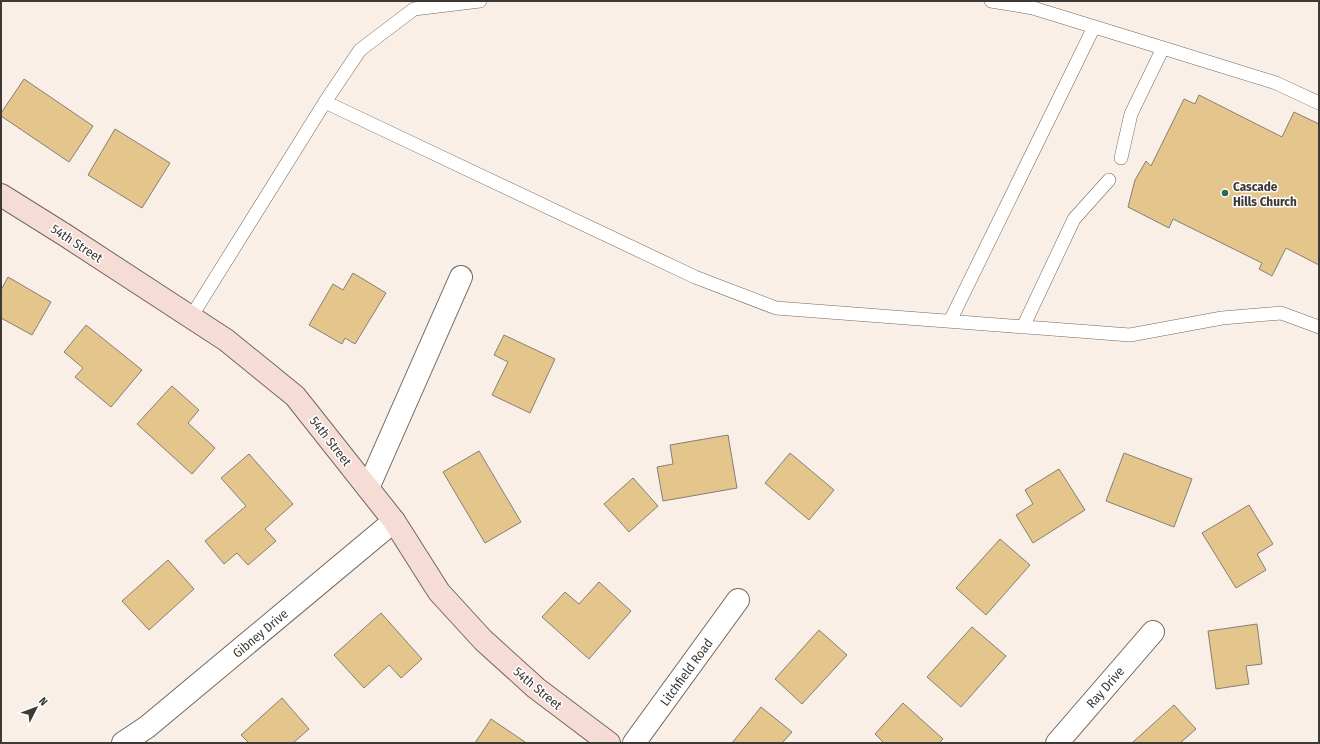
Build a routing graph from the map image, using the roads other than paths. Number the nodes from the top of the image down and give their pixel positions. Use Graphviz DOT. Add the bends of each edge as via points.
graph roads {
  1 [pos="480,1"];
  2 [pos="991,1"];
  3 [pos="1094,27"];
  4 [pos="1163,48"];
  5 [pos="325,102"];
  6 [pos="1319,102"];
  7 [pos="1121,158"];
  8 [pos="1109,180"];
  9 [pos="1,195"];
  10 [pos="461,277"];
  11 [pos="191,317"];
  12 [pos="950,321"];
  13 [pos="1023,327"];
  14 [pos="1319,327"];
  15 [pos="368,488"];
  16 [pos="394,521"];
  17 [pos="738,600"];
  18 [pos="1153,632"];
  19 [pos="123,743"];
  20 [pos="609,743"];
  21 [pos="634,743"];
  22 [pos="1057,743"];
  1 -- 5 [label="lane" via="414,10 360,50"];
  2 -- 3 [label="lane" via="1033,8"];
  3 -- 4 [label="lane"];
  3 -- 12 [label="lane"];
  4 -- 6 [label="lane" via="1276,83"];
  4 -- 7 [label="lane" via="1132,114"];
  5 -- 11 [label="lane"];
  5 -- 12 [label="lane" via="695,277 776,308"];
  8 -- 13 [label="lane" via="1074,219"];
  9 -- 11 [label="main road, 54th Street"];
  10 -- 15 [label="street"];
  11 -- 15 [label="main road, 54th Street" via="226,340 295,396"];
  12 -- 13 [label="lane"];
  13 -- 14 [label="lane" via="1130,335 1222,318 1281,313"];
  15 -- 16 [label="main road, 54th Street"];
  16 -- 19 [label="street, Gibney Drive" via="147,727"];
  16 -- 20 [label="main road, 54th Street" via="439,592 483,640 536,688"];
  17 -- 21 [label="street, Litchfield Road"];
  18 -- 22 [label="street, Ray Drive"];
}
